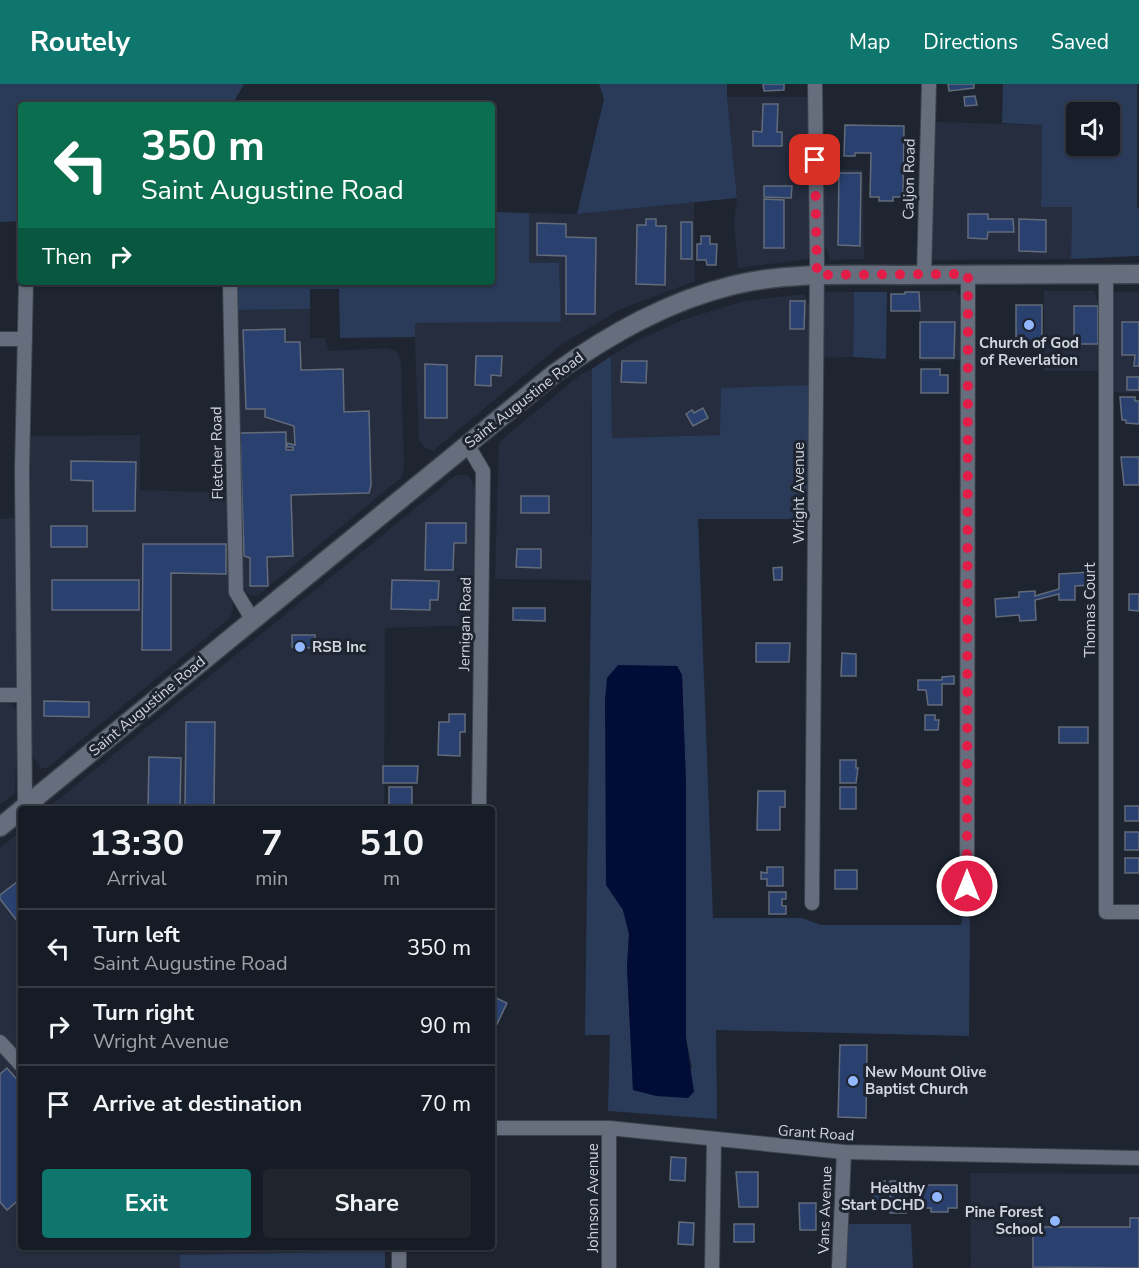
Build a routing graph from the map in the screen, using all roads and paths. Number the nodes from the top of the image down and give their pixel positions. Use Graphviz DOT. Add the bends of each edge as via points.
graph roads {
  1 [pos="815,84"];
  2 [pos="929,84"];
  3 [pos="968,274"];
  4 [pos="1106,274"];
  5 [pos="1139,274"];
  6 [pos="817,275"];
  7 [pos="924,275"];
  8 [pos="26,285"];
  9 [pos="230,285"];
  10 [pos="0,339"];
  11 [pos="25,339"];
  12 [pos="467,444"];
  13 [pos="252,619"];
  14 [pos="0,695"];
  15 [pos="23,695"];
  16 [pos="23,806"];
  17 [pos="25,806"];
  18 [pos="479,806"];
  19 [pos="18,812"];
  20 [pos="0,827"];
  21 [pos="812,903"];
  22 [pos="967,909"];
  23 [pos="1139,912"];
  24 [pos="0,1042"];
  25 [pos="18,1062"];
  26 [pos="495,1128"];
  27 [pos="609,1128"];
  28 [pos="714,1140"];
  29 [pos="844,1152"];
  30 [pos="1139,1158"];
  31 [pos="399,1250"];
  32 [pos="399,1268"];
  33 [pos="609,1268"];
  34 [pos="712,1268"];
  35 [pos="839,1268"];
  1 -- 6 [label="street, Wright Avenue"];
  2 -- 7 [label="street, Caljon Road"];
  3 -- 4 [label="main road, Saint Augustine Road"];
  3 -- 7 [label="main road, Saint Augustine Road"];
  3 -- 22 [label="street"];
  4 -- 5 [label="main road, Saint Augustine Road"];
  4 -- 23 [label="street, Thomas Court" via="1106,912"];
  6 -- 7 [label="main road, Saint Augustine Road"];
  6 -- 12 [label="main road, Saint Augustine Road" via="735,285 657,312 564,366"];
  6 -- 21 [label="street, Wright Avenue"];
  8 -- 11 [label="street"];
  9 -- 13 [label="street, Fletcher Road" via="236,592"];
  10 -- 11 [label="street"];
  11 -- 15 [label="street"];
  12 -- 13 [label="main road, Saint Augustine Road"];
  12 -- 18 [label="street, Jernigan Road" via="483,471"];
  13 -- 17 [label="main road, Saint Augustine Road"];
  14 -- 15 [label="street"];
  15 -- 16 [label="street"];
  19 -- 20 [label="main road, Saint Augustine Road"];
  24 -- 25 [label="street"];
  26 -- 27 [label="street, Grant Road"];
  27 -- 28 [label="street, Grant Road"];
  27 -- 33 [label="street, Johnson Avenue"];
  28 -- 29 [label="street, Grant Road"];
  28 -- 34 [label="street"];
  29 -- 30 [label="street, Grant Road"];
  29 -- 35 [label="street, Vans Avenue"];
  31 -- 32 [label="street"];
}
